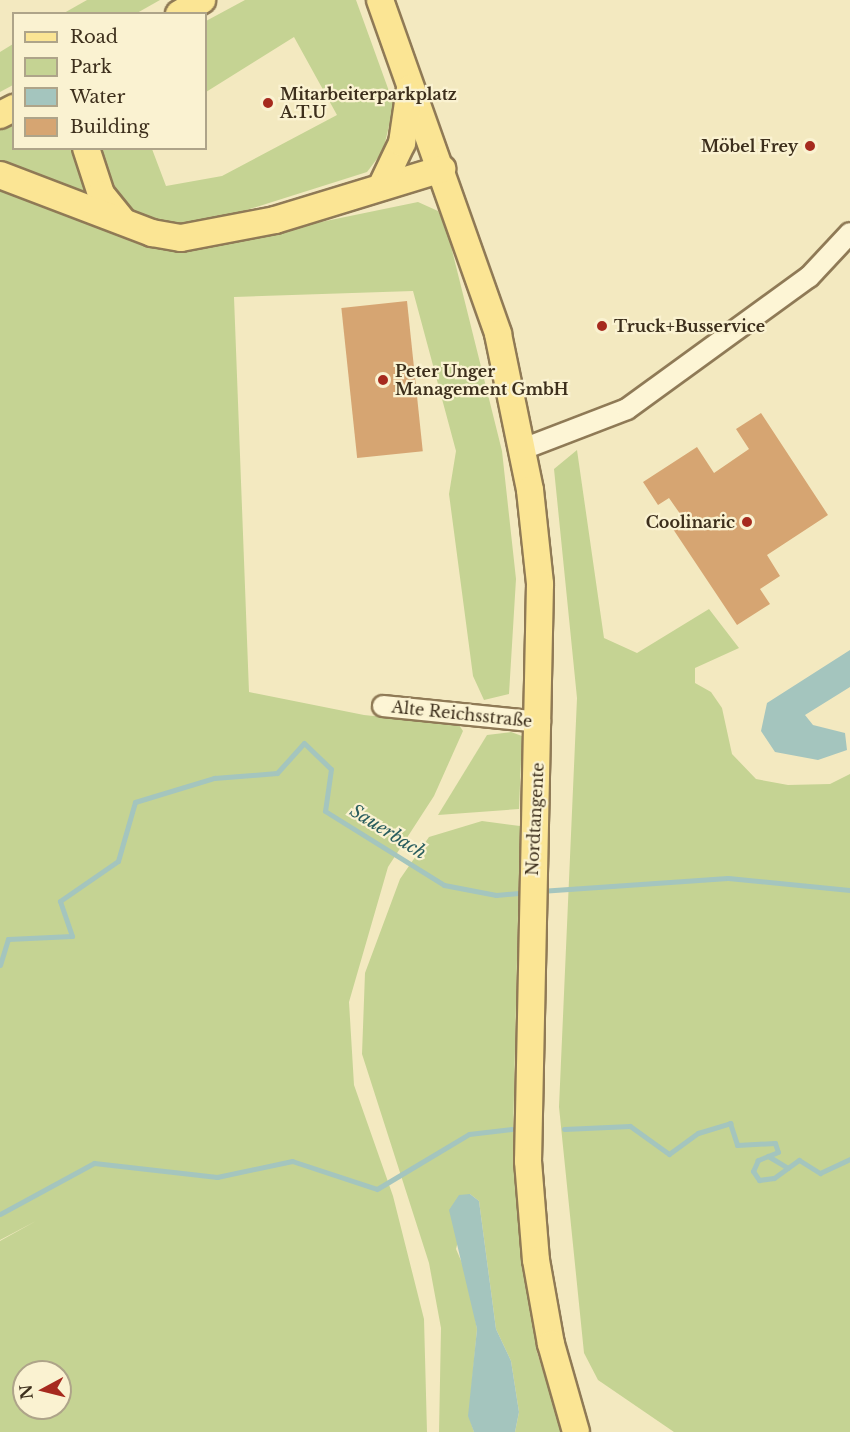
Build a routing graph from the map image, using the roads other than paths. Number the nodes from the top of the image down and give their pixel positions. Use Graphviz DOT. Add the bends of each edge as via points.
graph roads {
  1 [pos="202,0"];
  2 [pos="380,0"];
  3 [pos="182,12"];
  4 [pos="410,83"];
  5 [pos="87,150"];
  6 [pos="442,169"];
  7 [pos="0,175"];
  8 [pos="381,187"];
  9 [pos="124,222"];
  10 [pos="850,233"];
  11 [pos="523,449"];
  12 [pos="383,706"];
  13 [pos="540,722"];
  14 [pos="576,1432"];
  1 -- 3 [label="main road"];
  2 -- 4 [label="main road, Nordtangente"];
  4 -- 6 [label="main road, Nordtangente"];
  4 -- 8 [label="main road" via="402,143"];
  5 -- 9 [label="main road" via="101,194"];
  6 -- 8 [label="main road"];
  6 -- 11 [label="main road, Nordtangente" via="498,334"];
  7 -- 9 [label="main road"];
  8 -- 9 [label="main road" via="206,237 181,238"];
  10 -- 11 [label="street" via="809,277 627,409"];
  11 -- 13 [label="main road, Nordtangente" via="540,584"];
  12 -- 13 [label="street, Alte Reichsstraße"];
  13 -- 14 [label="main road, Nordtangente" via="531,917 528,1138 536,1260 551,1344"];
}
